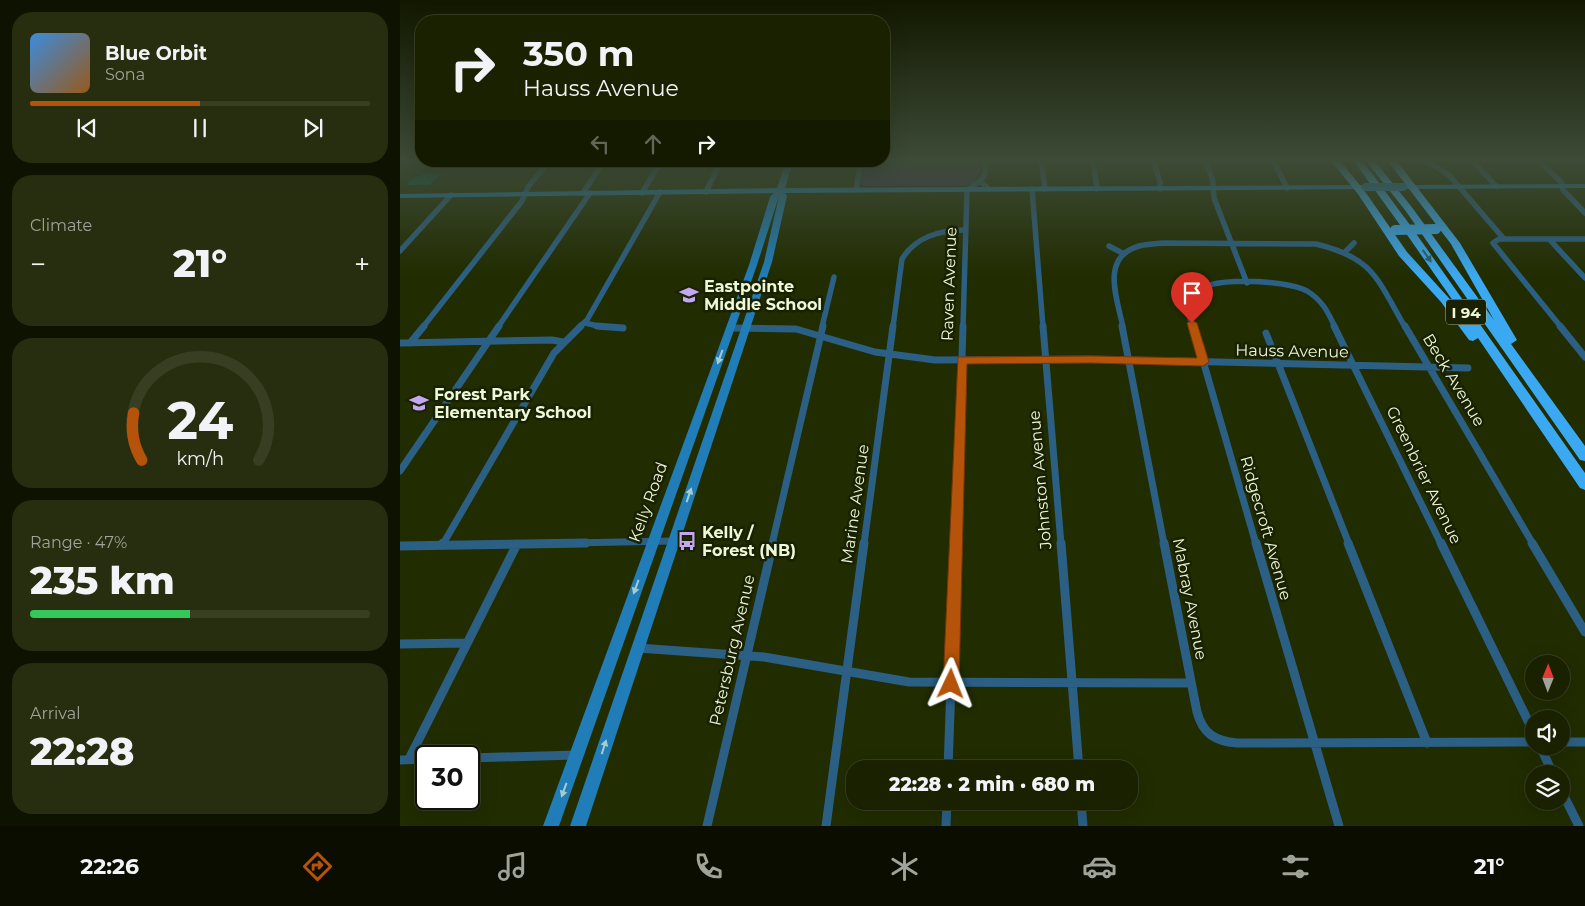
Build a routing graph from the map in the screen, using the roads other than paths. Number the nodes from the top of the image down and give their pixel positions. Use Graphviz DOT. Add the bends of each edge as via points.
graph roads {
  1 [pos="448,199"];
  2 [pos="522,199"];
  3 [pos="582,199"];
  4 [pos="656,199"];
  5 [pos="774,199"];
  6 [pos="782,199"];
  7 [pos="967,199"];
  8 [pos="1033,199"];
  9 [pos="1214,199"];
  10 [pos="1368,199"];
  11 [pos="1386,199"];
  12 [pos="1400,199"];
  13 [pos="1417,199"];
  14 [pos="1470,199"];
  15 [pos="1571,199"];
  16 [pos="1585,213"];
  17 [pos="1383,226"];
  18 [pos="1439,227"];
  19 [pos="764,228"];
  20 [pos="966,230"];
  21 [pos="1504,239"];
  22 [pos="1549,239"];
  23 [pos="1585,239"];
  24 [pos="1231,243"];
  25 [pos="1354,243"];
  26 [pos="1110,246"];
  27 [pos="400,251"];
  28 [pos="771,252"];
  29 [pos="1345,252"];
  30 [pos="1124,254"];
  31 [pos="753,265"];
  32 [pos="834,277"];
  33 [pos="1585,278"];
  34 [pos="761,282"];
  35 [pos="1247,284"];
  36 [pos="585,322"];
  37 [pos="623,328"];
  38 [pos="730,328"];
  39 [pos="746,328"];
  40 [pos="1266,333"];
  41 [pos="820,336"];
  42 [pos="489,341"];
  43 [pos="563,342"];
  44 [pos="400,343"];
  45 [pos="410,343"];
  46 [pos="889,355"];
  47 [pos="1585,357"];
  48 [pos="1046,359"];
  49 [pos="962,360"];
  50 [pos="1128,360"];
  51 [pos="1203,362"];
  52 [pos="1278,364"];
  53 [pos="1354,366"];
  54 [pos="1429,367"];
  55 [pos="1468,368"];
  56 [pos="1560,422"];
  57 [pos="1585,456"];
  58 [pos="1572,465"];
  59 [pos="400,471"];
  60 [pos="1585,484"];
  61 [pos="653,541"];
  62 [pos="673,541"];
  63 [pos="517,544"];
  64 [pos="442,545"];
  65 [pos="400,546"];
  66 [pos="1585,632"];
  67 [pos="467,643"];
  68 [pos="400,644"];
  69 [pos="638,648"];
  70 [pos="746,654"];
  71 [pos="847,673"];
  72 [pos="1072,683"];
  73 [pos="1191,683"];
  74 [pos="951,684"];
  75 [pos="1525,715"];
  76 [pos="1525,742"];
  77 [pos="1570,742"];
  78 [pos="1585,742"];
  79 [pos="1427,743"];
  80 [pos="1315,744"];
  81 [pos="576,755"];
  82 [pos="480,758"];
  83 [pos="404,760"];
  84 [pos="948,760"];
  85 [pos="1078,760"];
  86 [pos="1570,808"];
  87 [pos="947,810"];
  88 [pos="1082,810"];
  89 [pos="551,826"];
  90 [pos="578,826"];
  91 [pos="707,826"];
  92 [pos="826,826"];
  93 [pos="946,826"];
  94 [pos="1083,826"];
  95 [pos="1339,826"];
  96 [pos="1579,826"];
  1 -- 27 [label="street"];
  2 -- 45 [label="street"];
  3 -- 42 [label="street"];
  4 -- 36 [label="street"];
  5 -- 19 [label="street, Kelly Road"];
  6 -- 28 [label="street, Kelly Road"];
  7 -- 20 [label="street, Raven Avenue"];
  8 -- 48 [label="street, Johnston Avenue"];
  9 -- 24 [label="street"];
  10 -- 17 [label="highway"];
  11 -- 58 [label="highway, I 94, one-way"];
  12 -- 56 [label="highway, I 94"];
  13 -- 18 [label="highway"];
  14 -- 21 [label="street"];
  15 -- 16 [label="street"];
  17 -- 18 [label="highway, bridge" via="1396,230"];
  17 -- 58 [label="highway" via="1403,254 1445,299"];
  18 -- 56 [label="highway" via="1463,255"];
  19 -- 28 [label="street" via="772,229 768,243"];
  19 -- 31 [label="street, Kelly Road"];
  20 -- 46 [label="street, Marine Avenue" via="928,236 913,244 904,255"];
  20 -- 49 [label="street, Raven Avenue"];
  21 -- 22 [label="street"];
  21 -- 47 [label="street" via="1495,240 1493,244"];
  22 -- 23 [label="street"];
  22 -- 33 [label="street"];
  24 -- 29 [label="street, Beck Avenue" via="1305,242"];
  24 -- 30 [label="street" via="1156,243 1139,246"];
  24 -- 35 [label="street"];
  25 -- 29 [label="street"];
  26 -- 30 [label="street"];
  28 -- 34 [label="street, Kelly Road"];
  29 -- 54 [label="street, Beck Avenue" via="1373,273"];
  30 -- 50 [label="street, Mabray Avenue" via="1113,273"];
  31 -- 34 [label="street" via="756,268 751,284 756,286"];
  31 -- 38 [label="street, Kelly Road"];
  32 -- 41 [label="street, Petersburg Avenue"];
  34 -- 39 [label="street, Kelly Road"];
  35 -- 51 [label="street, Ridgecroft Avenue" via="1204,286 1188,299 1187,307"];
  35 -- 53 [label="street, Greenbrier Avenue" via="1287,284 1317,298 1326,309"];
  36 -- 37 [label="street" via="606,328"];
  36 -- 43 [label="street"];
  38 -- 39 [label="street, Hauss Avenue"];
  38 -- 61 [label="street, Kelly Road, one-way"];
  39 -- 41 [label="street, Hauss Avenue" via="796,329"];
  62 -- 39 [label="street, Kelly Road, one-way"];
  40 -- 52 [label="street"];
  41 -- 46 [label="street, Hauss Avenue"];
  41 -- 70 [label="street, Petersburg Avenue"];
  42 -- 43 [label="street"];
  42 -- 45 [label="street"];
  42 -- 59 [label="street"];
  43 -- 64 [label="street"];
  44 -- 45 [label="street"];
  46 -- 49 [label="street, Hauss Avenue"];
  46 -- 71 [label="street, Marine Avenue"];
  48 -- 49 [label="street, Hauss Avenue"];
  48 -- 50 [label="street, Hauss Avenue"];
  48 -- 72 [label="street, Johnston Avenue"];
  49 -- 74 [label="street, Raven Avenue"];
  50 -- 51 [label="street, Hauss Avenue"];
  50 -- 73 [label="street, Mabray Avenue"];
  51 -- 52 [label="street, Hauss Avenue"];
  51 -- 80 [label="street, Ridgecroft Avenue"];
  52 -- 53 [label="street, Hauss Avenue"];
  52 -- 79 [label="street"];
  53 -- 54 [label="street, Hauss Avenue"];
  53 -- 75 [label="street, Greenbrier Avenue"];
  54 -- 55 [label="street, Hauss Avenue"];
  54 -- 66 [label="street, Beck Avenue"];
  56 -- 57 [label="highway, I 94"];
  58 -- 60 [label="highway, I 94"];
  61 -- 62 [label="street"];
  61 -- 63 [label="street"];
  61 -- 81 [label="street, Kelly Road, one-way"];
  62 -- 69 [label="street, Kelly Road"];
  63 -- 64 [label="street"];
  63 -- 67 [label="street"];
  64 -- 65 [label="street"];
  67 -- 68 [label="street"];
  67 -- 83 [label="street"];
  69 -- 70 [label="street"];
  90 -- 69 [label="street, Kelly Road, one-way"];
  70 -- 71 [label="street"];
  70 -- 91 [label="street, Petersburg Avenue"];
  71 -- 74 [label="street" via="887,680"];
  71 -- 92 [label="street, Marine Avenue"];
  72 -- 73 [label="street"];
  72 -- 74 [label="street"];
  72 -- 85 [label="street, Johnston Avenue"];
  73 -- 80 [label="street, Mabray Avenue" via="1201,725 1215,740 1237,744"];
  74 -- 84 [label="street, Raven Avenue"];
  76 -- 79 [label="street, Mabray Avenue"];
  77 -- 78 [label="street"];
  79 -- 80 [label="street, Mabray Avenue"];
  80 -- 95 [label="street, Ridgecroft Avenue"];
  81 -- 82 [label="street"];
  81 -- 89 [label="street, Kelly Road, one-way"];
  86 -- 96 [label="street"];
  87 -- 93 [label="street"];
  88 -- 94 [label="street"];
}
